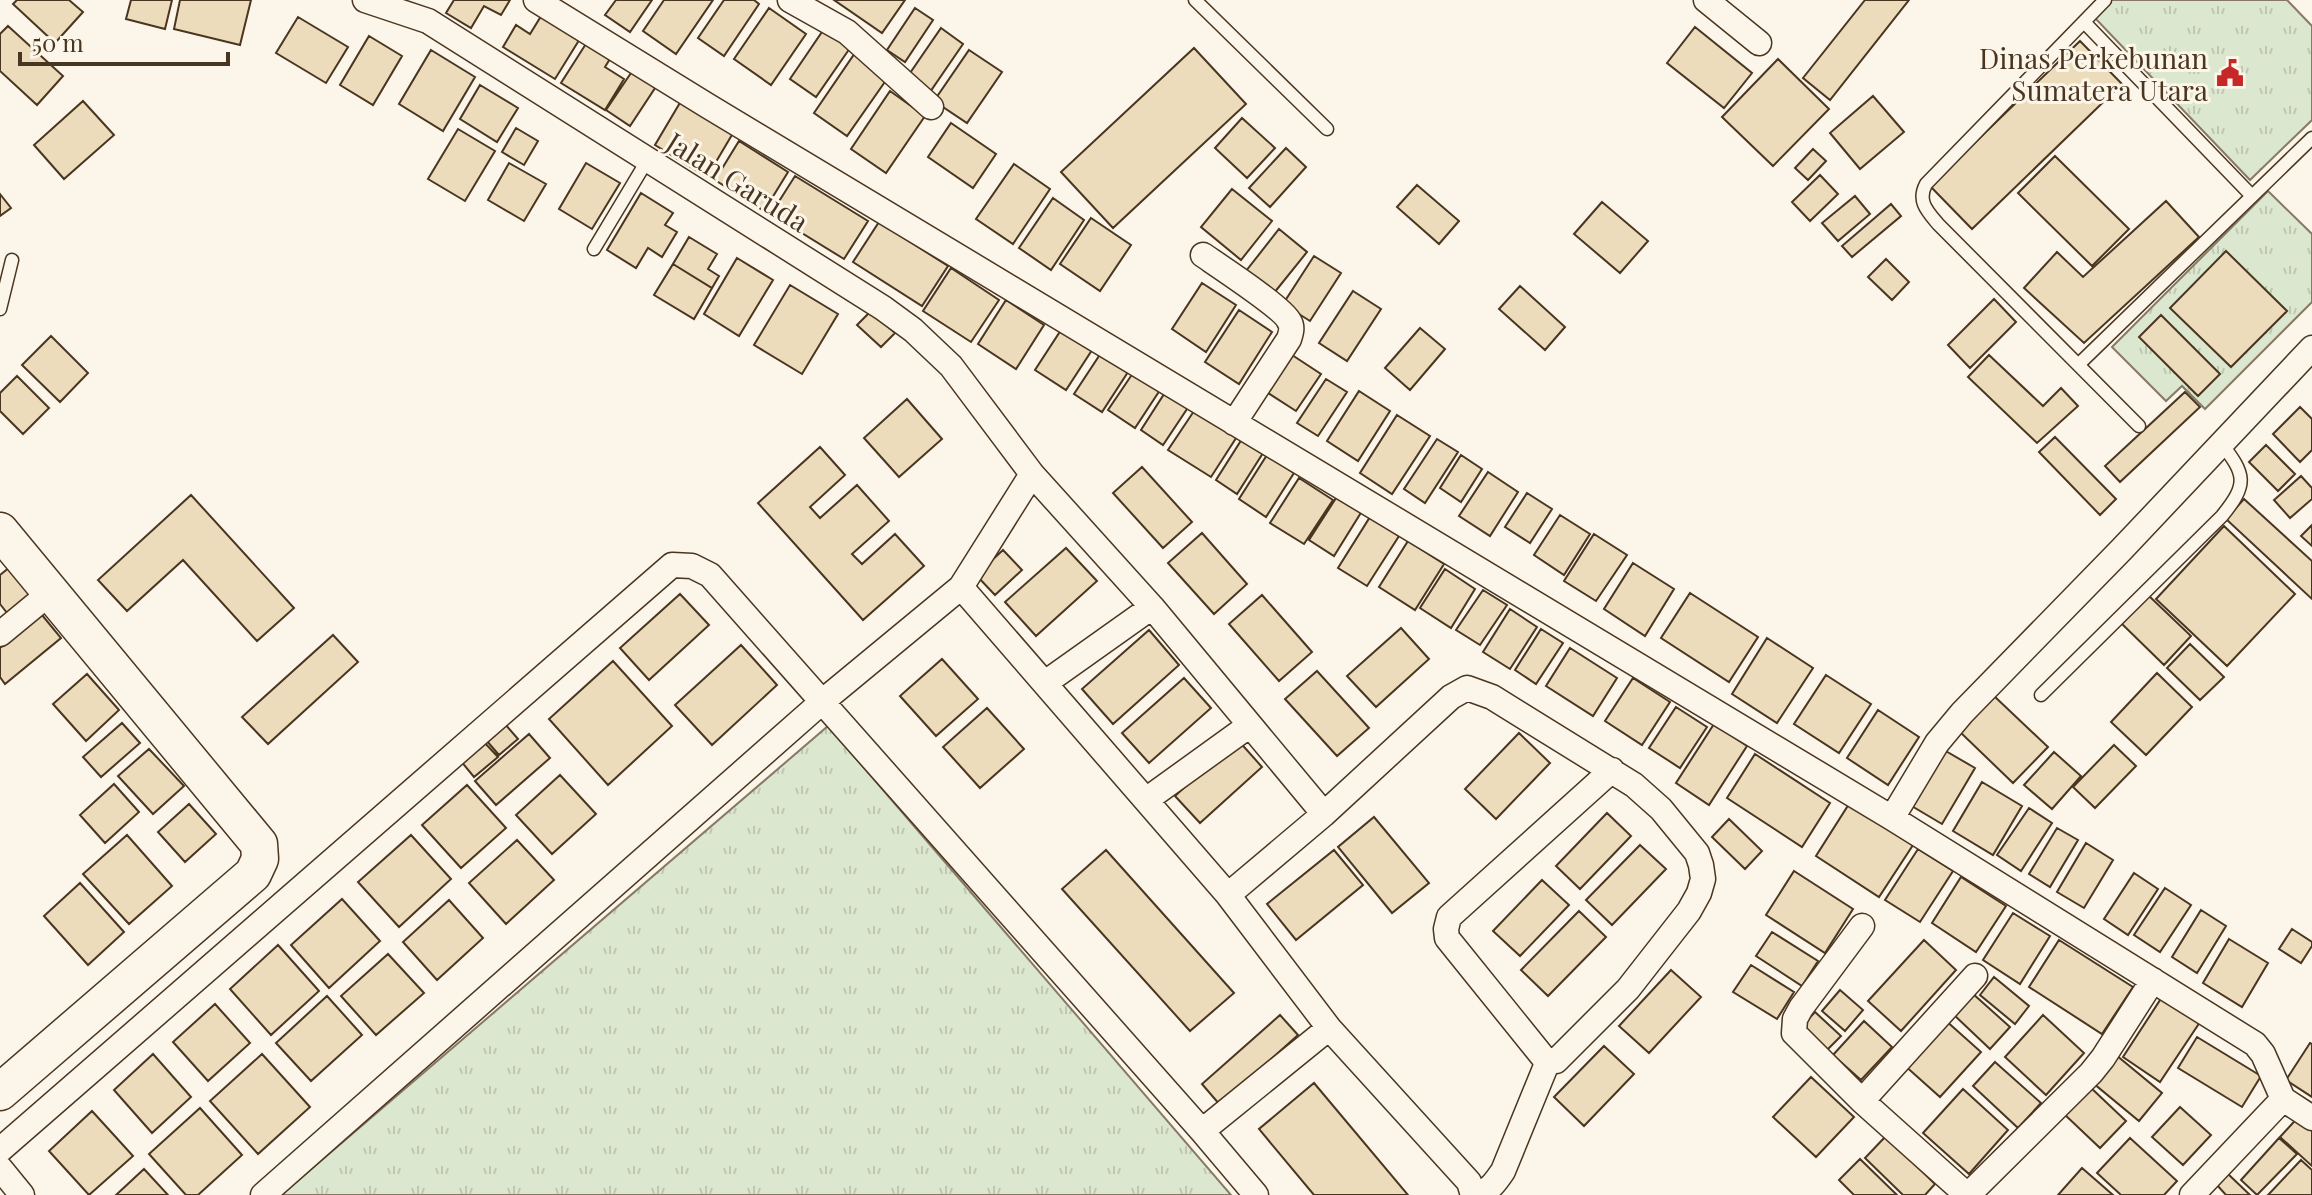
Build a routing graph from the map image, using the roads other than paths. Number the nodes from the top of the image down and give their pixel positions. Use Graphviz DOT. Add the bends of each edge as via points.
graph roads {
  1 [pos="365,0"];
  2 [pos="536,0"];
  3 [pos="790,0"];
  4 [pos="1195,0"];
  5 [pos="1706,0"];
  6 [pos="2105,0"];
  7 [pos="2084,22"];
  8 [pos="1759,43"];
  9 [pos="931,107"];
  10 [pos="1327,129"];
  11 [pos="2312,138"];
  12 [pos="648,159"];
  13 [pos="2252,196"];
  14 [pos="594,249"];
  15 [pos="1203,255"];
  16 [pos="12,260"];
  17 [pos="0,309"];
  18 [pos="2312,348"];
  19 [pos="2079,364"];
  20 [pos="1234,423"];
  21 [pos="2139,426"];
  22 [pos="2221,443"];
  23 [pos="1032,474"];
  24 [pos="0,531"];
  25 [pos="961,587"];
  26 [pos="51,592"];
  27 [pos="1152,607"];
  28 [pos="0,634"];
  29 [pos="1045,683"];
  30 [pos="2041,695"];
  31 [pos="823,701"];
  32 [pos="1250,725"];
  33 [pos="1612,770"];
  34 [pos="1146,800"];
  35 [pos="1324,814"];
  36 [pos="1892,818"];
  37 [pos="1228,895"];
  38 [pos="1862,926"];
  39 [pos="1975,976"];
  40 [pos="2153,980"];
  41 [pos="1329,1028"];
  42 [pos="1548,1061"];
  43 [pos="0,1092"];
  44 [pos="2283,1099"];
  45 [pos="1862,1101"];
  46 [pos="2312,1118"];
  47 [pos="1202,1131"];
  48 [pos="0,1150"];
  49 [pos="0,1168"];
  50 [pos="1474,1194"];
  51 [pos="22,1195"];
  52 [pos="263,1195"];
  53 [pos="1256,1195"];
  54 [pos="1968,1195"];
  55 [pos="2192,1195"];
  1 -- 12 [label="street, Jalan Garuda" via="428,21"];
  2 -- 20 [label="street"];
  3 -- 9 [label="street" via="847,32"];
  4 -- 10 [label="lane"];
  5 -- 8 [label="street"];
  6 -- 7 [label="lane"];
  7 -- 13 [label="lane"];
  7 -- 19 [label="lane" via="1922,194 1938,224"];
  11 -- 13 [label="lane"];
  12 -- 14 [label="lane"];
  12 -- 23 [label="street, Jalan Garuda" via="913,330 951,366"];
  13 -- 19 [label="lane"];
  15 -- 20 [label="street" via="1278,309 1292,329"];
  16 -- 17 [label="lane"];
  18 -- 22 [label="street"];
  19 -- 21 [label="lane"];
  20 -- 36 [label="street"];
  22 -- 30 [label="lane" via="2240,470 2241,487 2234,501"];
  22 -- 36 [label="street" via="1962,713 1937,743"];
  23 -- 25 [label="street"];
  23 -- 27 [label="street, Jalan Garuda"];
  24 -- 26 [label="street"];
  25 -- 29 [label="street"];
  25 -- 31 [label="street"];
  26 -- 28 [label="street"];
  26 -- 43 [label="street" via="259,844 260,859 253,874"];
  27 -- 29 [label="street"];
  27 -- 32 [label="street, Jalan Garuda"];
  29 -- 34 [label="street"];
  31 -- 47 [label="street"];
  31 -- 48 [label="street" via="710,575 692,566 672,565"];
  31 -- 52 [label="street"];
  32 -- 34 [label="street"];
  32 -- 35 [label="street, Jalan Garuda"];
  33 -- 35 [label="street" via="1492,697 1467,688"];
  33 -- 42 [label="street" via="1661,809 1697,853 1703,879 1689,911 1628,989 1556,1061"];
  33 -- 42 [label="street" via="1449,917 1446,929 1447,938"];
  34 -- 37 [label="street"];
  35 -- 37 [label="street"];
  36 -- 40 [label="street"];
  37 -- 41 [label="street"];
  38 -- 45 [label="street" via="1801,1008 1794,1033"];
  39 -- 45 [label="street"];
  40 -- 44 [label="street" via="2255,1044"];
  40 -- 54 [label="street" via="2091,1073"];
  41 -- 47 [label="street"];
  41 -- 50 [label="street" via="1469,1182"];
  42 -- 50 [label="street" via="1503,1171 1487,1192"];
  44 -- 46 [label="street"];
  44 -- 55 [label="street"];
  45 -- 54 [label="street"];
  47 -- 53 [label="street"];
  49 -- 51 [label="street"];
}
